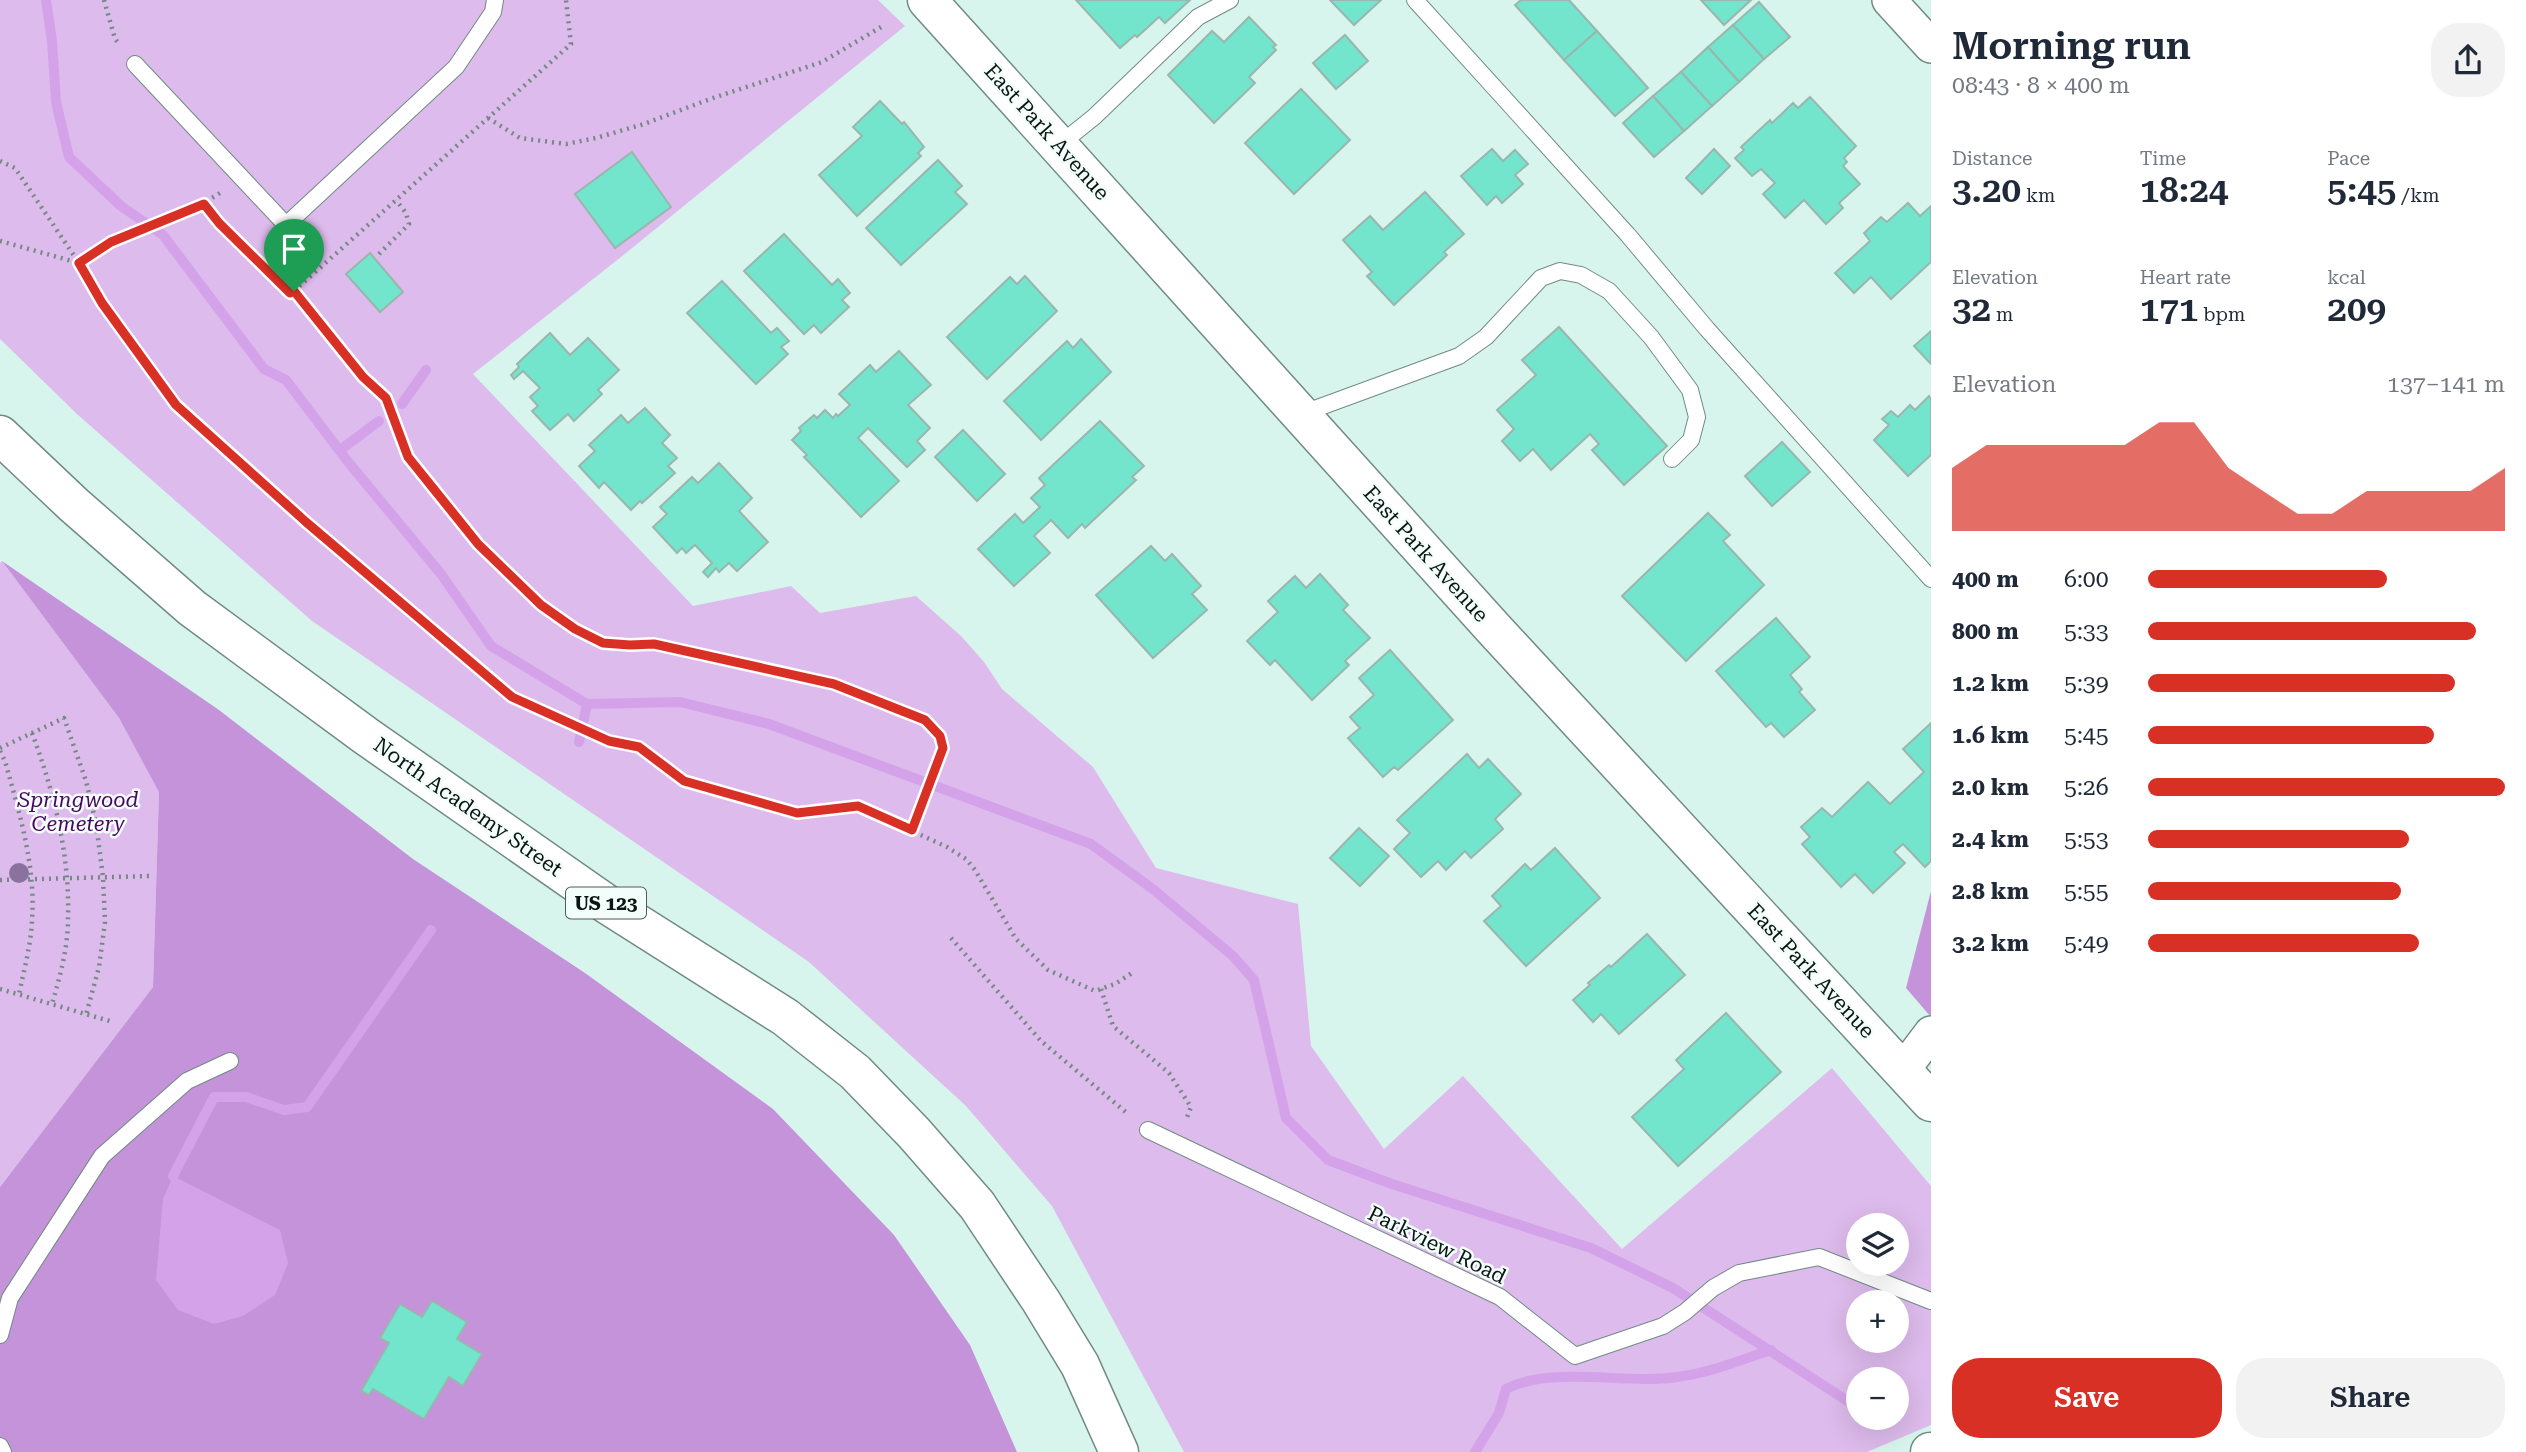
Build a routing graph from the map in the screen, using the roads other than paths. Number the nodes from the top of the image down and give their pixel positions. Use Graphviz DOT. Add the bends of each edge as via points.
graph roads {
  1 [pos="495,0"];
  2 [pos="928,0"];
  3 [pos="1230,0"];
  4 [pos="1415,0"];
  5 [pos="1888,0"];
  6 [pos="1931,47"];
  7 [pos="135,64"];
  8 [pos="1059,145"];
  9 [pos="1301,414"];
  10 [pos="0,435"];
  11 [pos="1672,459"];
  12 [pos="1931,579"];
  13 [pos="1931,1033"];
  14 [pos="230,1061"];
  15 [pos="1903,1070"];
  16 [pos="1931,1102"];
  17 [pos="1148,1130"];
  18 [pos="1931,1301"];
  19 [pos="0,1335"];
  20 [pos="0,1446"];
  21 [pos="3,1452"];
  22 [pos="1119,1452"];
  1 -- 7 [label="lane" via="493,12 456,67 286,225"];
  2 -- 8 [label="main road, East Park Avenue"];
  3 -- 8 [label="lane" via="1198,17"];
  4 -- 12 [label="lane"];
  5 -- 6 [label="street"];
  8 -- 9 [label="main road, East Park Avenue"];
  9 -- 11 [label="lane" via="1459,356 1486,337 1541,278 1560,271 1581,275 1609,291 1690,390 1697,417 1691,440"];
  9 -- 15 [label="main road, East Park Avenue"];
  10 -- 22 [label="main road, North Academy Street / US 123" via="192,608 366,736 608,905 785,1017 855,1072 977,1205 1080,1365"];
  13 -- 15 [label="street"];
  14 -- 19 [label="lane" via="187,1081 102,1156 10,1298"];
  15 -- 16 [label="main road, East Park Avenue"];
  17 -- 18 [label="lane, Parkview Road" via="1500,1297 1575,1356 1663,1326 1739,1273 1819,1258"];
  20 -- 21 [label="lane"];
}
